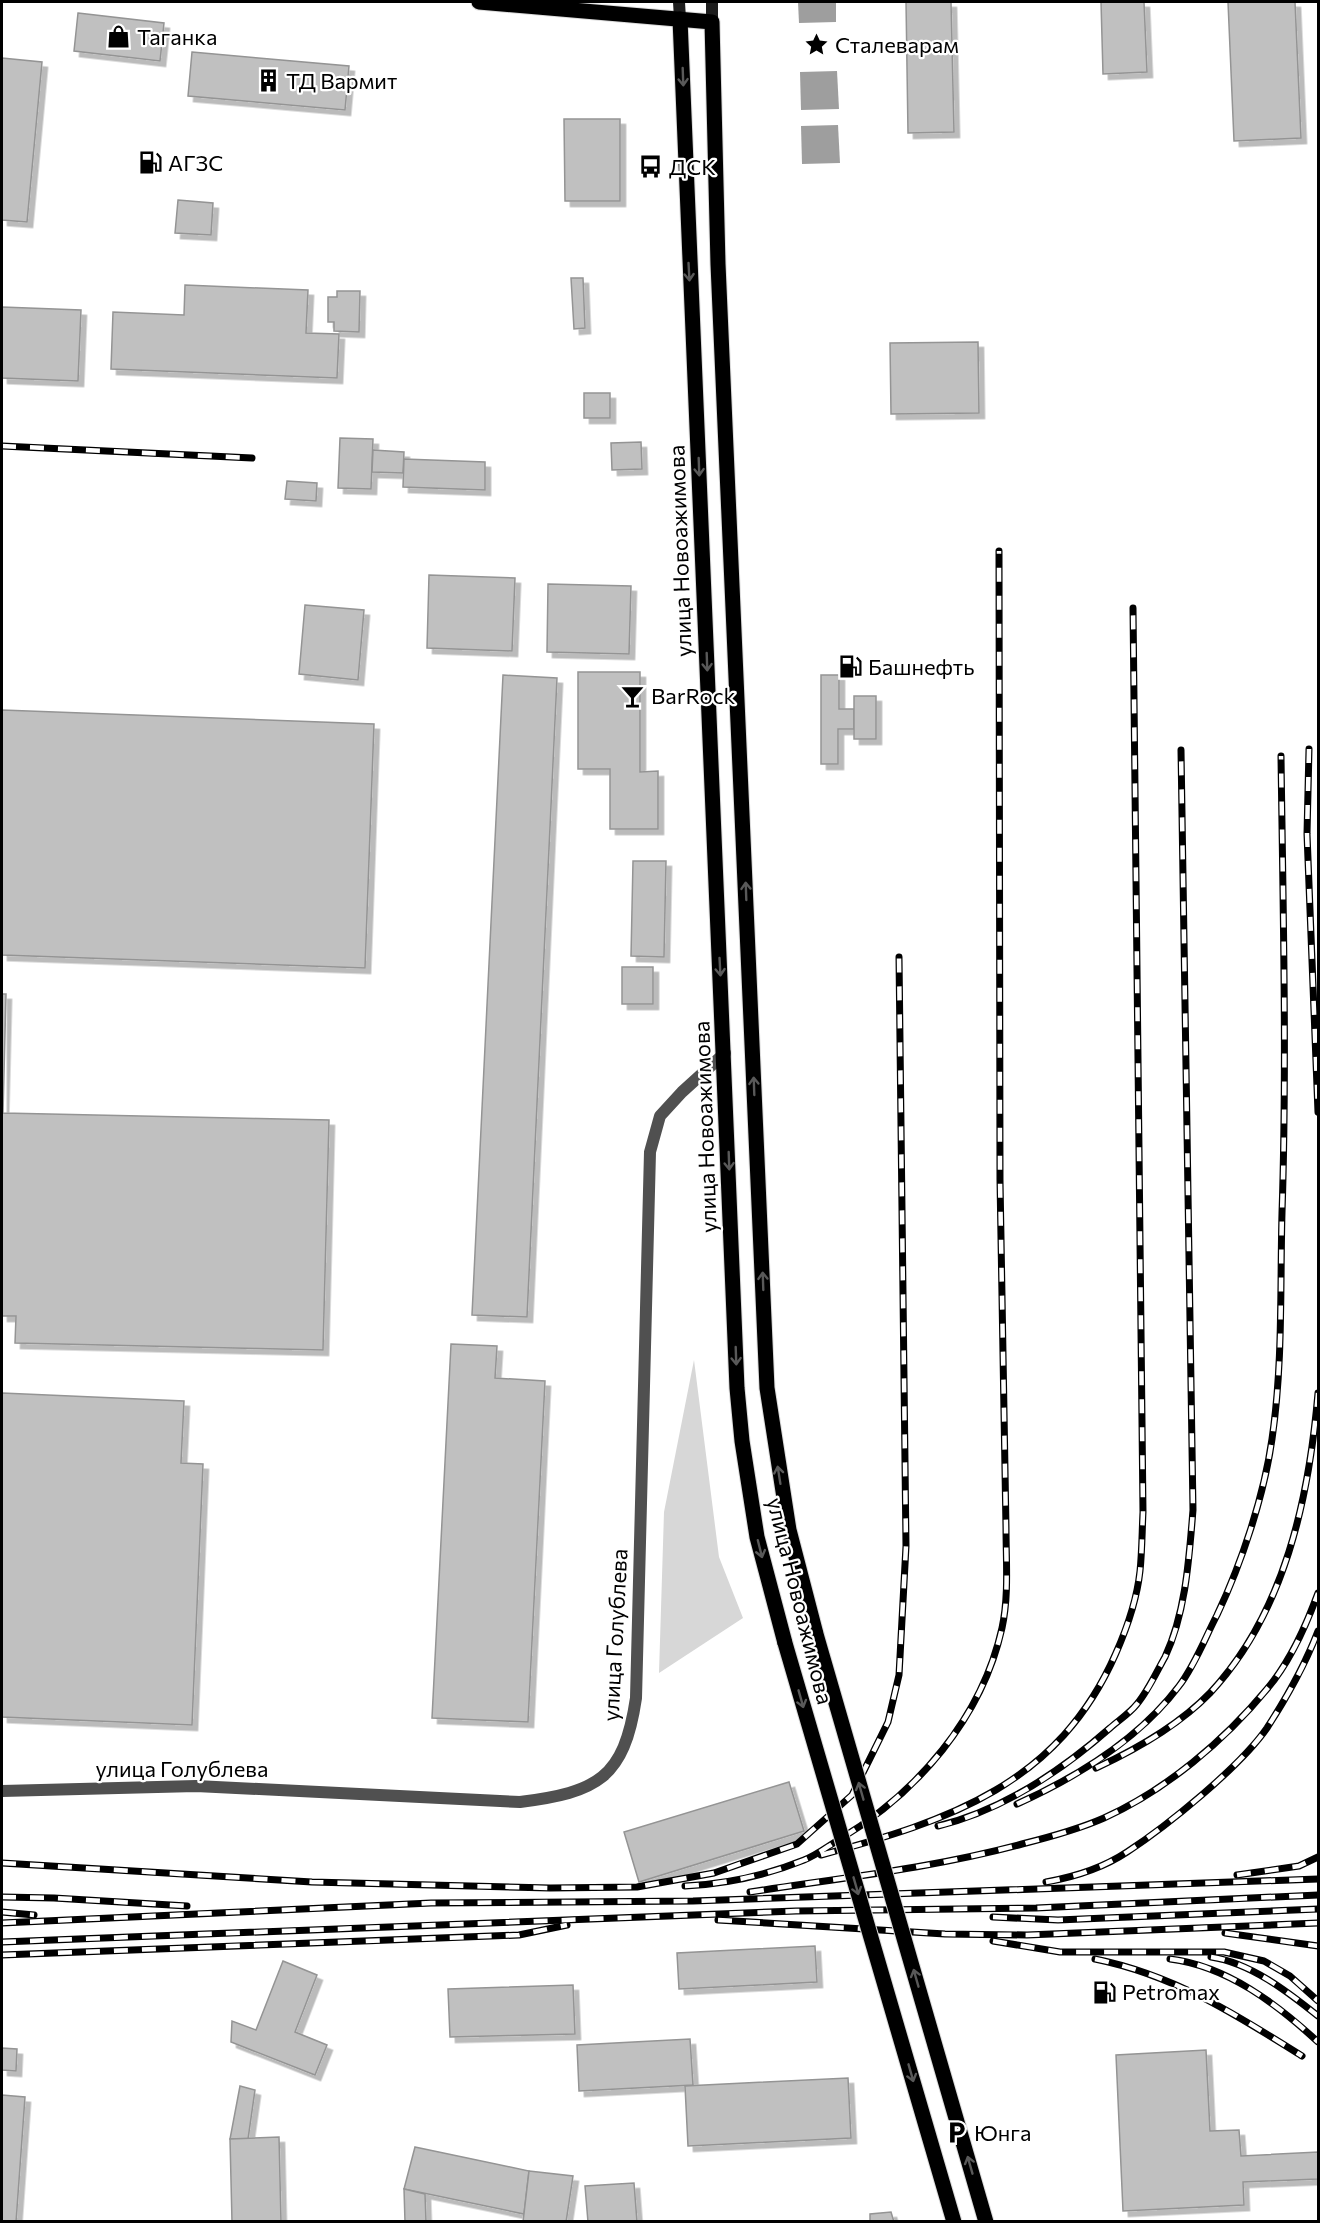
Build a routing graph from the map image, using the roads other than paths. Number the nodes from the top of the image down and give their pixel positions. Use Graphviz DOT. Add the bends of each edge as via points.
graph roads {
  1 [pos="479,2"];
  2 [pos="679,2"];
  3 [pos="712,2"];
  4 [pos="680,19"];
  5 [pos="712,22"];
  6 [pos="725,1053"];
  7 [pos="2,1791"];
  8 [pos="954,2222"];
  9 [pos="986,2222"];
  1 -- 4 [label="main road"];
  2 -- 4 [label="main road, улица Новоажимова"];
  3 -- 5 [label="main road, улица Новоажимова"];
  4 -- 5 [label="main road"];
  4 -- 6 [label="main road, улица Новоажимова, one-way"];
  9 -- 5 [label="main road, улица Новоажимова, one-way, bridge" via="816,1634 785,1511 767,1388 718,264"];
  6 -- 7 [label="street, улица Голублева" via="660,1116 651,1152 636,1698 630,1734 614,1766 589,1786 556,1797 520,1802 196,1786"];
  6 -- 8 [label="main road, улица Новоажимова, one-way, bridge" via="737,1388 757,1537"];
}
